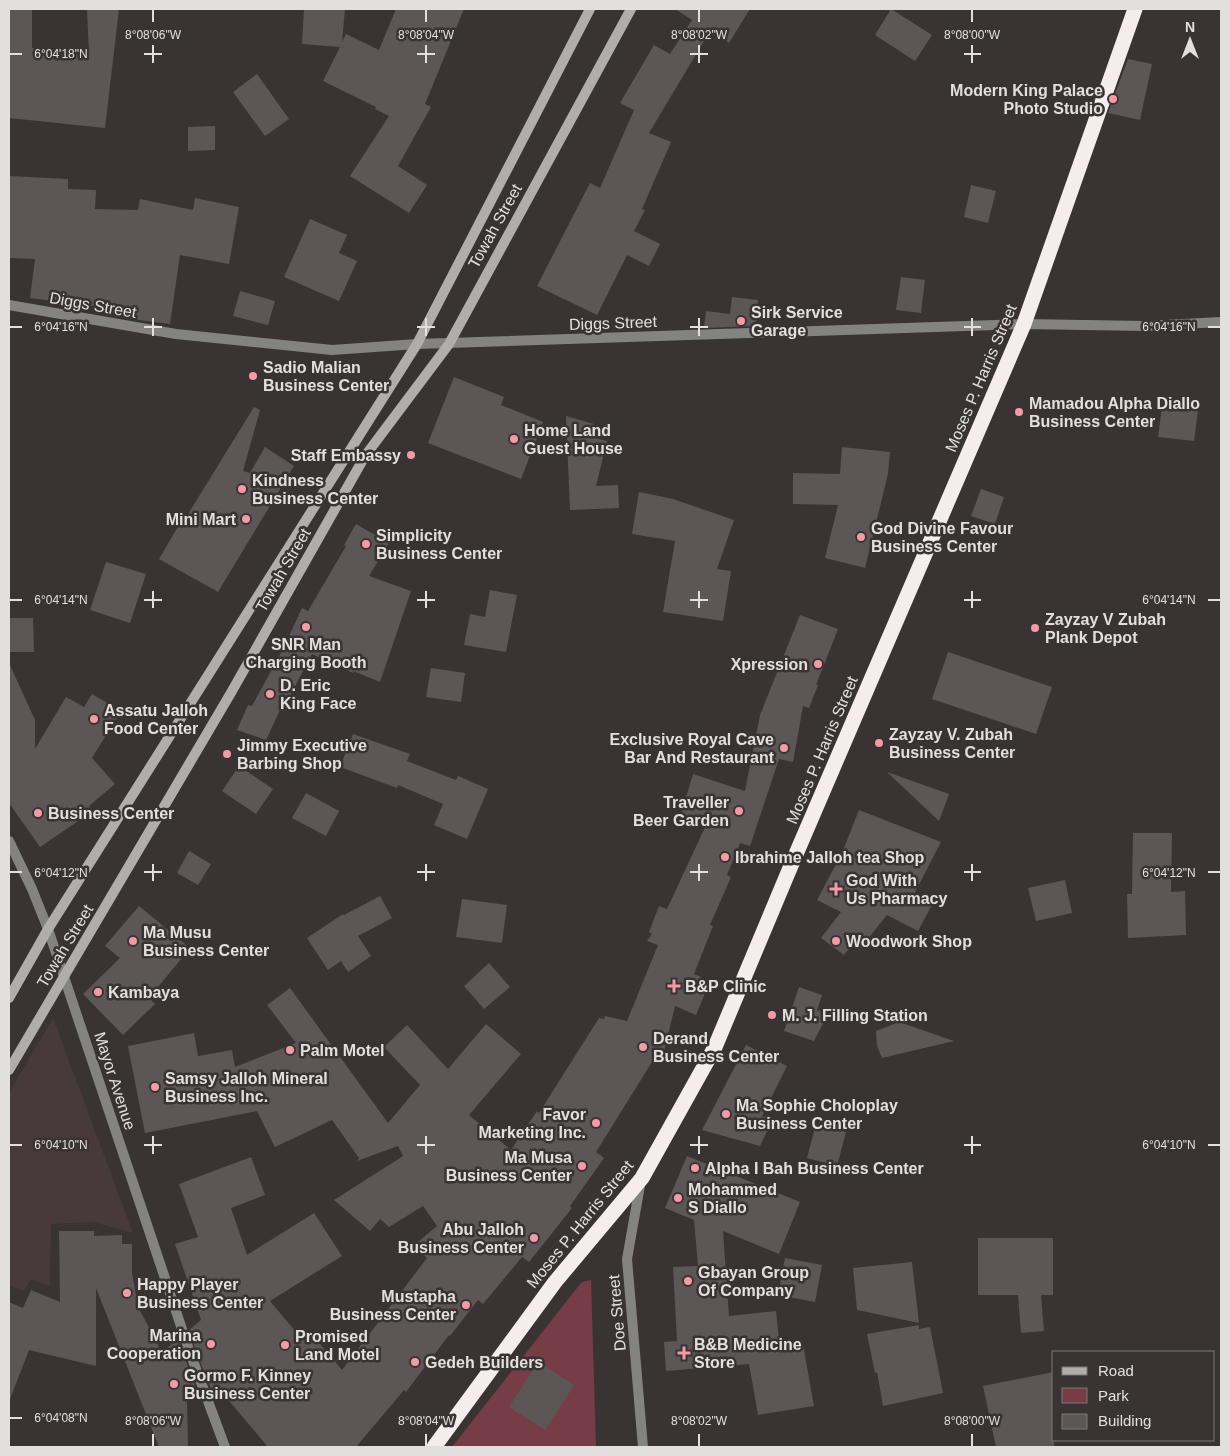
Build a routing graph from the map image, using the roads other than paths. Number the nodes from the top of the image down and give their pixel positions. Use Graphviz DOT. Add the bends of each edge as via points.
graph roads {
  1 [pos="590,9"];
  2 [pos="631,9"];
  3 [pos="1135,9"];
  4 [pos="9,305"];
  5 [pos="1221,322"];
  6 [pos="1024,324"];
  7 [pos="417,344"];
  8 [pos="448,344"];
  9 [pos="9,840"];
  10 [pos="48,929"];
  11 [pos="65,976"];
  12 [pos="9,998"];
  13 [pos="9,1070"];
  14 [pos="642,1178"];
  15 [pos="225,1447"];
  16 [pos="434,1447"];
  17 [pos="643,1447"];
  1 -- 7 [label="street, Towah Street"];
  2 -- 8 [label="street, Towah Street"];
  3 -- 6 [label="highway, Moses P. Harris Street"];
  4 -- 7 [label="street, Diggs Street" via="176,334 332,350"];
  5 -- 6 [label="street, Diggs Street" via="1145,326"];
  6 -- 8 [label="street, Diggs Street"];
  6 -- 14 [label="highway, Moses P. Harris Street" via="715,1047"];
  7 -- 8 [label="street, Diggs Street"];
  7 -- 10 [label="street, Towah Street"];
  8 -- 11 [label="street, Towah Street" via="366,456"];
  9 -- 10 [label="street, Mayor Avenue"];
  10 -- 11 [label="street, Mayor Avenue"];
  10 -- 12 [label="street, Towah Street"];
  11 -- 13 [label="street, Towah Street"];
  11 -- 15 [label="street, Mayor Avenue" via="188,1350"];
  14 -- 16 [label="highway, Moses P. Harris Street" via="555,1282"];
  14 -- 17 [label="street, Doe Street" via="627,1259"];
}
